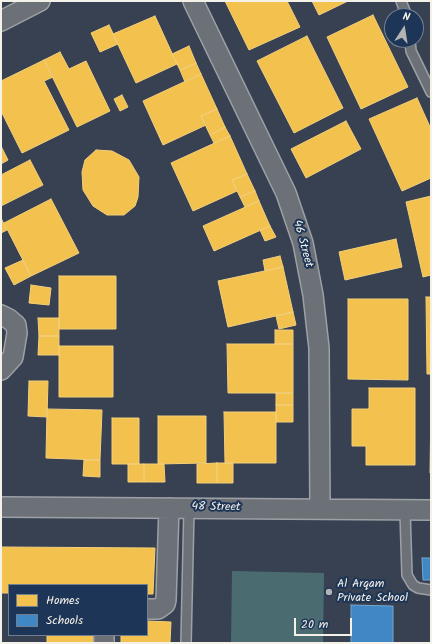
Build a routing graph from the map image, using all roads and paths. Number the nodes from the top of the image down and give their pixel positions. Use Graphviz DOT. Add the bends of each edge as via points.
graph roads {
  1 [pos="40,1"];
  2 [pos="193,1"];
  3 [pos="1,21"];
  4 [pos="411,48"];
  5 [pos="431,70"];
  6 [pos="422,74"];
  7 [pos="431,92"];
  8 [pos="1,315"];
  9 [pos="1,370"];
  10 [pos="1,507"];
  11 [pos="169,508"];
  12 [pos="189,508"];
  13 [pos="320,510"];
  14 [pos="431,510"];
  15 [pos="405,511"];
  16 [pos="431,590"];
  17 [pos="148,609"];
  18 [pos="186,643"];
  1 -- 3 [label="street"];
  2 -- 13 [label="street, 46 Street" via="286,193 303,243 313,295 319,348"];
  4 -- 6 [label="lane"];
  5 -- 6 [label="lane"];
  6 -- 7 [label="lane"];
  8 -- 9 [label="street" via="16,325 17,333 13,357"];
  10 -- 11 [label="street, 48 Street"];
  11 -- 12 [label="street, 48 Street"];
  11 -- 17 [label="street" via="166,600 162,607"];
  12 -- 13 [label="street, 48 Street"];
  12 -- 18 [label="lane"];
  13 -- 15 [label="street, 48 Street"];
  14 -- 15 [label="street, 48 Street"];
  15 -- 16 [label="lane" via="407,575 413,585"];
}
